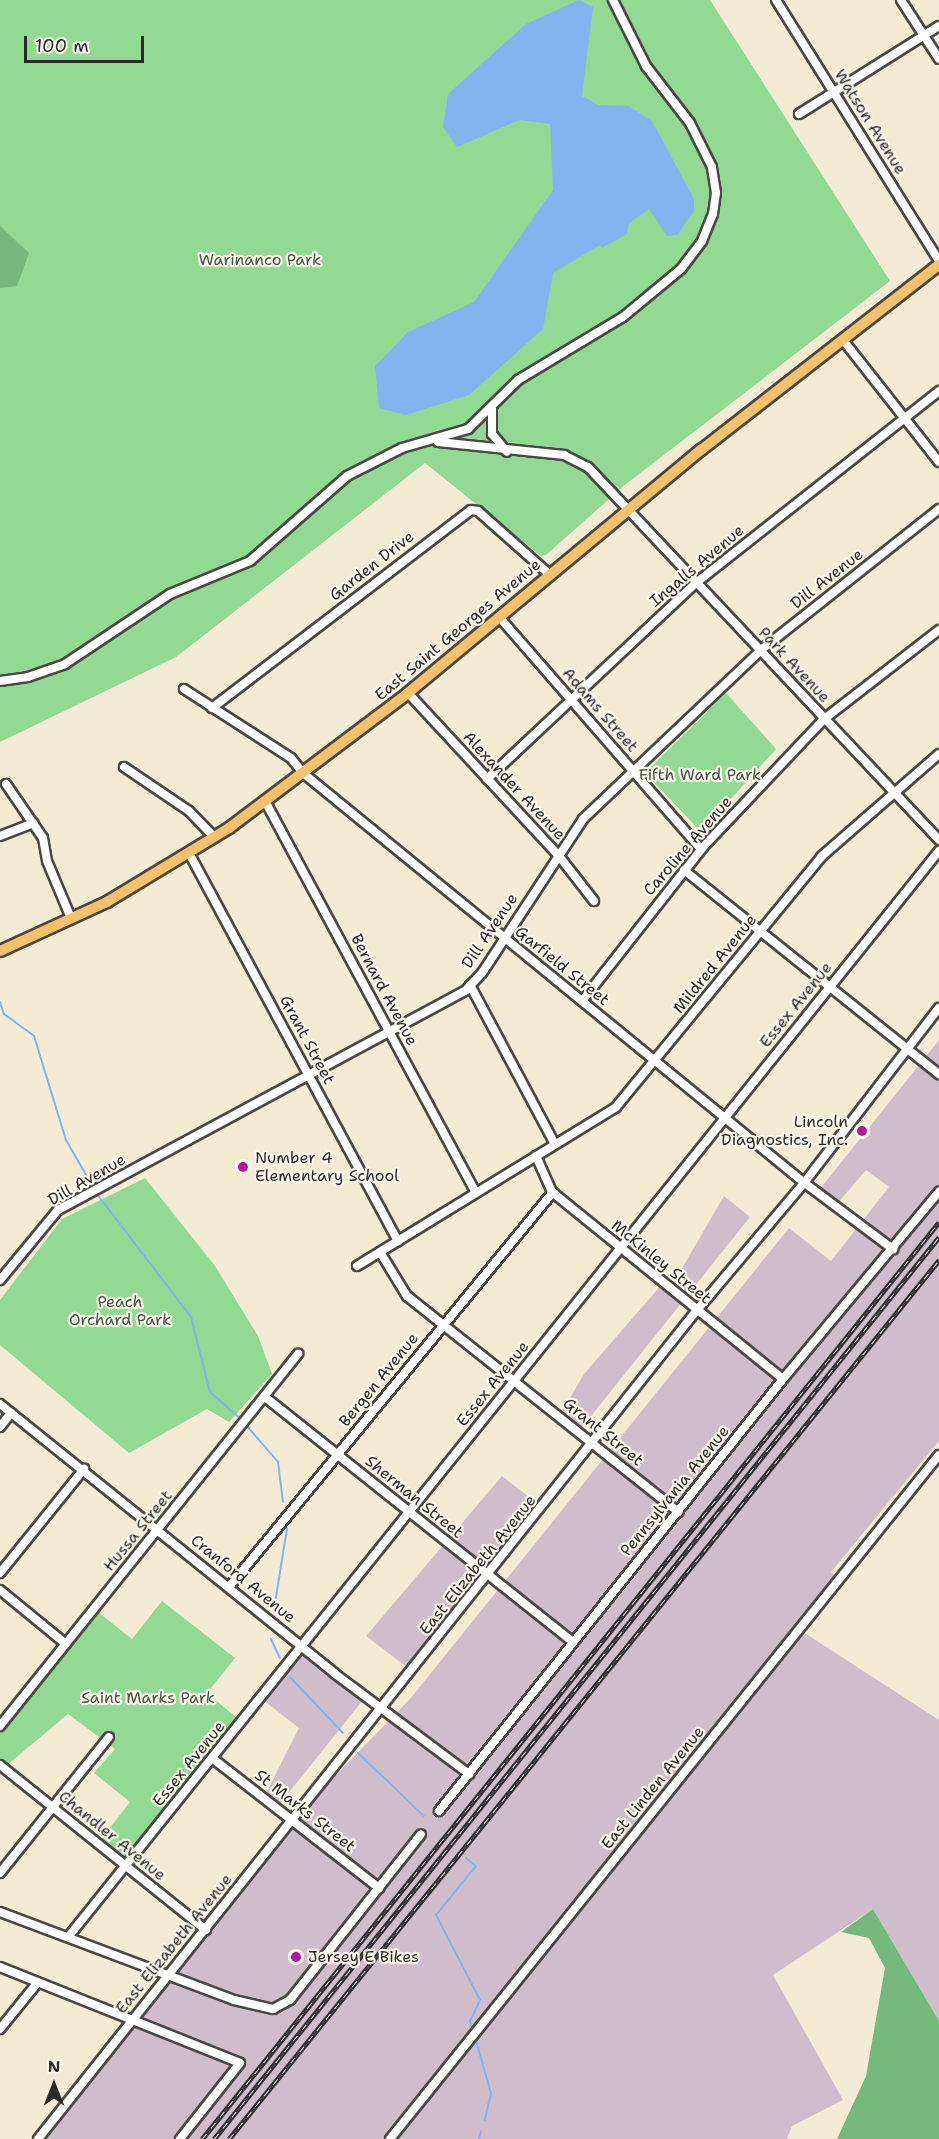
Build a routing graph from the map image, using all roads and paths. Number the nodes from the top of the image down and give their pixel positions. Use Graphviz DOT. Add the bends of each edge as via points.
graph roads {
  1 [pos="613,0"];
  2 [pos="776,0"];
  3 [pos="901,0"];
  4 [pos="939,26"];
  5 [pos="924,35"];
  6 [pos="939,59"];
  7 [pos="834,92"];
  8 [pos="799,114"];
  9 [pos="939,263"];
  10 [pos="843,340"];
  11 [pos="939,391"];
  12 [pos="492,409"];
  13 [pos="903,419"];
  14 [pos="434,442"];
  15 [pos="507,452"];
  16 [pos="939,462"];
  17 [pos="629,509"];
  18 [pos="939,509"];
  19 [pos="549,574"];
  20 [pos="696,583"];
  21 [pos="500,618"];
  22 [pos="939,630"];
  23 [pos="760,651"];
  24 [pos="0,681"];
  25 [pos="184,689"];
  26 [pos="408,693"];
  27 [pos="571,700"];
  28 [pos="212,708"];
  29 [pos="823,720"];
  30 [pos="939,754"];
  31 [pos="124,767"];
  32 [pos="633,772"];
  33 [pos="303,773"];
  34 [pos="487,779"];
  35 [pos="6,784"];
  36 [pos="892,793"];
  37 [pos="265,801"];
  38 [pos="34,823"];
  39 [pos="0,836"];
  40 [pos="214,837"];
  41 [pos="939,840"];
  42 [pos="700,849"];
  43 [pos="939,851"];
  44 [pos="189,853"];
  45 [pos="559,856"];
  46 [pos="684,870"];
  47 [pos="594,901"];
  48 [pos="71,918"];
  49 [pos="760,932"];
  50 [pos="505,938"];
  51 [pos="0,951"];
  52 [pos="470,985"];
  53 [pos="831,986"];
  54 [pos="582,1001"];
  55 [pos="939,1008"];
  56 [pos="389,1032"];
  57 [pos="907,1048"];
  58 [pos="655,1061"];
  59 [pos="939,1074"];
  60 [pos="309,1075"];
  61 [pos="725,1118"];
  62 [pos="555,1144"];
  63 [pos="536,1156"];
  64 [pos="804,1183"];
  65 [pos="553,1192"];
  66 [pos="939,1192"];
  67 [pos="476,1193"];
  68 [pos="398,1241"];
  69 [pos="620,1249"];
  70 [pos="893,1249"];
  71 [pos="380,1252"];
  72 [pos="357,1266"];
  73 [pos="0,1280"];
  74 [pos="697,1310"];
  75 [pos="444,1325"];
  76 [pos="298,1354"];
  77 [pos="783,1379"];
  78 [pos="515,1380"];
  79 [pos="265,1397"];
  80 [pos="0,1404"];
  81 [pos="11,1413"];
  82 [pos="0,1426"];
  83 [pos="594,1444"];
  84 [pos="939,1455"];
  85 [pos="337,1456"];
  86 [pos="84,1469"];
  87 [pos="411,1511"];
  88 [pos="679,1512"];
  89 [pos="158,1530"];
  90 [pos="0,1574"];
  91 [pos="487,1578"];
  92 [pos="229,1587"];
  93 [pos="0,1590"];
  94 [pos="573,1642"];
  95 [pos="66,1644"];
  96 [pos="303,1645"];
  97 [pos="381,1709"];
  98 [pos="0,1726"];
  99 [pos="109,1737"];
  100 [pos="212,1758"];
  101 [pos="0,1765"];
  102 [pos="469,1774"];
  103 [pos="54,1808"];
  104 [pos="439,1812"];
  105 [pos="292,1820"];
  106 [pos="421,1834"];
  107 [pos="126,1866"];
  108 [pos="0,1873"];
  109 [pos="379,1888"];
  110 [pos="0,1912"];
  111 [pos="206,1930"];
  112 [pos="69,1936"];
  113 [pos="0,1967"];
  114 [pos="168,1977"];
  115 [pos="38,1982"];
  116 [pos="132,2020"];
  117 [pos="0,2029"];
  118 [pos="38,2139"];
  119 [pos="180,2139"];
  120 [pos="390,2139"];
  1 -- 12 [label="street" via="646,66 702,144 715,186 713,214 702,241 661,290 532,370"];
  2 -- 7 [label="street, Watson Avenue"];
  3 -- 5 [label="street"];
  4 -- 5 [label="street"];
  5 -- 6 [label="street"];
  5 -- 7 [label="street"];
  7 -- 8 [label="street"];
  7 -- 9 [label="street, Watson Avenue"];
  9 -- 10 [label="main road, East Saint Georges Avenue"];
  10 -- 13 [label="street"];
  10 -- 17 [label="main road, East Saint Georges Avenue"];
  11 -- 13 [label="street, Ingalls Avenue"];
  12 -- 14 [label="street" via="468,429"];
  12 -- 15 [label="street" via="492,434"];
  13 -- 16 [label="street"];
  13 -- 20 [label="street, Ingalls Avenue"];
  14 -- 15 [label="street, Park Avenue"];
  14 -- 24 [label="street" via="402,448 346,476 259,555 170,594 65,664 28,677"];
  15 -- 17 [label="street, Park Avenue" via="564,455 578,460"];
  17 -- 19 [label="main road, East Saint Georges Avenue"];
  17 -- 20 [label="street, Park Avenue"];
  18 -- 23 [label="street, Dill Avenue"];
  19 -- 21 [label="main road, East Saint Georges Avenue"];
  19 -- 28 [label="street, Garden Drive" via="478,511 471,510"];
  20 -- 23 [label="street, Park Avenue"];
  20 -- 27 [label="street, Ingalls Avenue"];
  21 -- 26 [label="main road, East Saint Georges Avenue"];
  21 -- 27 [label="street, Adams Street"];
  22 -- 29 [label="street, Caroline Avenue"];
  23 -- 29 [label="street, Park Avenue"];
  23 -- 32 [label="street, Dill Avenue"];
  25 -- 28 [label="street, Garfield Street"];
  26 -- 33 [label="main road, East Saint Georges Avenue"];
  26 -- 34 [label="street, Alexander Avenue"];
  27 -- 32 [label="street, Adams Street"];
  27 -- 34 [label="street, Ingalls Avenue"];
  28 -- 33 [label="street, Garfield Street" via="291,758"];
  29 -- 36 [label="street, Park Avenue"];
  29 -- 42 [label="street, Caroline Avenue"];
  30 -- 36 [label="street, Mildred Avenue"];
  31 -- 40 [label="street" via="189,811"];
  32 -- 42 [label="street, Adams Street"];
  32 -- 45 [label="street, Dill Avenue" via="584,819"];
  33 -- 37 [label="main road, East Saint Georges Avenue"];
  33 -- 50 [label="street, Garfield Street"];
  34 -- 45 [label="street, Alexander Avenue"];
  35 -- 38 [label="street"];
  36 -- 41 [label="street, Park Avenue"];
  36 -- 49 [label="street, Mildred Avenue" via="822,856"];
  37 -- 40 [label="main road, East Saint Georges Avenue"];
  37 -- 56 [label="street, Bernard Avenue"];
  38 -- 39 [label="street"];
  38 -- 48 [label="street"];
  40 -- 44 [label="main road, East Saint Georges Avenue"];
  42 -- 46 [label="street, Caroline Avenue"];
  43 -- 53 [label="street, Essex Avenue"];
  44 -- 48 [label="main road, East Saint Georges Avenue"];
  44 -- 60 [label="street, Grant Street"];
  45 -- 47 [label="street, Alexander Avenue"];
  45 -- 50 [label="street, Dill Avenue"];
  46 -- 49 [label="street"];
  46 -- 54 [label="street, Caroline Avenue"];
  48 -- 51 [label="main road, East Saint Georges Avenue"];
  49 -- 53 [label="street"];
  49 -- 58 [label="street, Mildred Avenue"];
  50 -- 52 [label="street, Dill Avenue"];
  50 -- 54 [label="street, Garfield Street"];
  52 -- 56 [label="street, Dill Avenue"];
  52 -- 62 [label="street"];
  53 -- 57 [label="street"];
  53 -- 61 [label="street, Essex Avenue"];
  54 -- 58 [label="street, Garfield Street"];
  55 -- 57 [label="street, East Elizabeth Avenue"];
  56 -- 60 [label="street, Dill Avenue"];
  56 -- 67 [label="street, Bernard Avenue"];
  57 -- 59 [label="street"];
  57 -- 64 [label="street, East Elizabeth Avenue"];
  58 -- 61 [label="street, Garfield Street"];
  58 -- 62 [label="street, Mildred Avenue" via="616,1107"];
  60 -- 68 [label="street, Grant Street"];
  60 -- 73 [label="street, Dill Avenue" via="58,1210"];
  61 -- 64 [label="street, Garfield Street"];
  61 -- 69 [label="street, Essex Avenue"];
  62 -- 63 [label="street, Mildred Avenue"];
  63 -- 65 [label="street, McKinley Street"];
  63 -- 67 [label="street"];
  64 -- 70 [label="street, Garfield Street"];
  64 -- 74 [label="street, East Elizabeth Avenue"];
  65 -- 69 [label="street, McKinley Street"];
  65 -- 75 [label="street, Bergen Avenue"];
  66 -- 70 [label="street, Pennsylvania Avenue"];
  67 -- 68 [label="street"];
  68 -- 71 [label="street"];
  69 -- 74 [label="street, McKinley Street"];
  69 -- 78 [label="street, Essex Avenue"];
  70 -- 77 [label="street, Pennsylvania Avenue"];
  71 -- 72 [label="street"];
  71 -- 75 [label="street, Grant Street" via="407,1296"];
  74 -- 77 [label="street, McKinley Street"];
  74 -- 83 [label="street, East Elizabeth Avenue"];
  75 -- 78 [label="street, Grant Street"];
  75 -- 85 [label="street, Bergen Avenue"];
  76 -- 79 [label="street, Hussa Street"];
  77 -- 88 [label="street, Pennsylvania Avenue"];
  78 -- 83 [label="street, Grant Street"];
  78 -- 87 [label="street, Essex Avenue"];
  79 -- 85 [label="street, Sherman Street"];
  79 -- 89 [label="street, Hussa Street"];
  80 -- 81 [label="street, Cranford Avenue"];
  81 -- 82 [label="street"];
  81 -- 86 [label="street, Cranford Avenue"];
  83 -- 88 [label="street, Grant Street"];
  83 -- 91 [label="street, East Elizabeth Avenue"];
  84 -- 120 [label="street, East Linden Avenue"];
  85 -- 87 [label="street, Sherman Street"];
  85 -- 92 [label="street, Bergen Avenue"];
  86 -- 89 [label="street, Cranford Avenue"];
  86 -- 90 [label="street"];
  87 -- 91 [label="street, Sherman Street"];
  87 -- 96 [label="street, Essex Avenue"];
  88 -- 94 [label="street, Pennsylvania Avenue"];
  89 -- 92 [label="street, Cranford Avenue"];
  89 -- 95 [label="street, Hussa Street"];
  91 -- 94 [label="street, Sherman Street"];
  91 -- 97 [label="street, East Elizabeth Avenue"];
  92 -- 96 [label="street, Cranford Avenue"];
  93 -- 95 [label="street"];
  94 -- 102 [label="street, Pennsylvania Avenue"];
  95 -- 98 [label="street, Hussa Street"];
  96 -- 97 [label="street, Cranford Avenue"];
  96 -- 100 [label="street, Essex Avenue"];
  97 -- 102 [label="street, Cranford Avenue"];
  97 -- 105 [label="street, East Elizabeth Avenue"];
  99 -- 103 [label="street"];
  100 -- 105 [label="street, St Marks Street"];
  100 -- 107 [label="street, Essex Avenue"];
  101 -- 103 [label="street, Chandler Avenue"];
  102 -- 104 [label="street, Pennsylvania Avenue"];
  103 -- 107 [label="street, Chandler Avenue"];
  103 -- 108 [label="street"];
  105 -- 109 [label="street, St Marks Street"];
  105 -- 111 [label="street, East Elizabeth Avenue"];
  106 -- 109 [label="street"];
  107 -- 111 [label="street, Chandler Avenue"];
  107 -- 112 [label="street, Essex Avenue"];
  109 -- 114 [label="street" via="290,2000 273,2009"];
  110 -- 112 [label="street"];
  111 -- 114 [label="street, East Elizabeth Avenue"];
  112 -- 114 [label="street"];
  113 -- 115 [label="street"];
  114 -- 116 [label="street, East Elizabeth Avenue"];
  115 -- 116 [label="street"];
  115 -- 117 [label="street"];
  116 -- 118 [label="street, East Elizabeth Avenue"];
  116 -- 119 [label="street" via="240,2063"];
}
